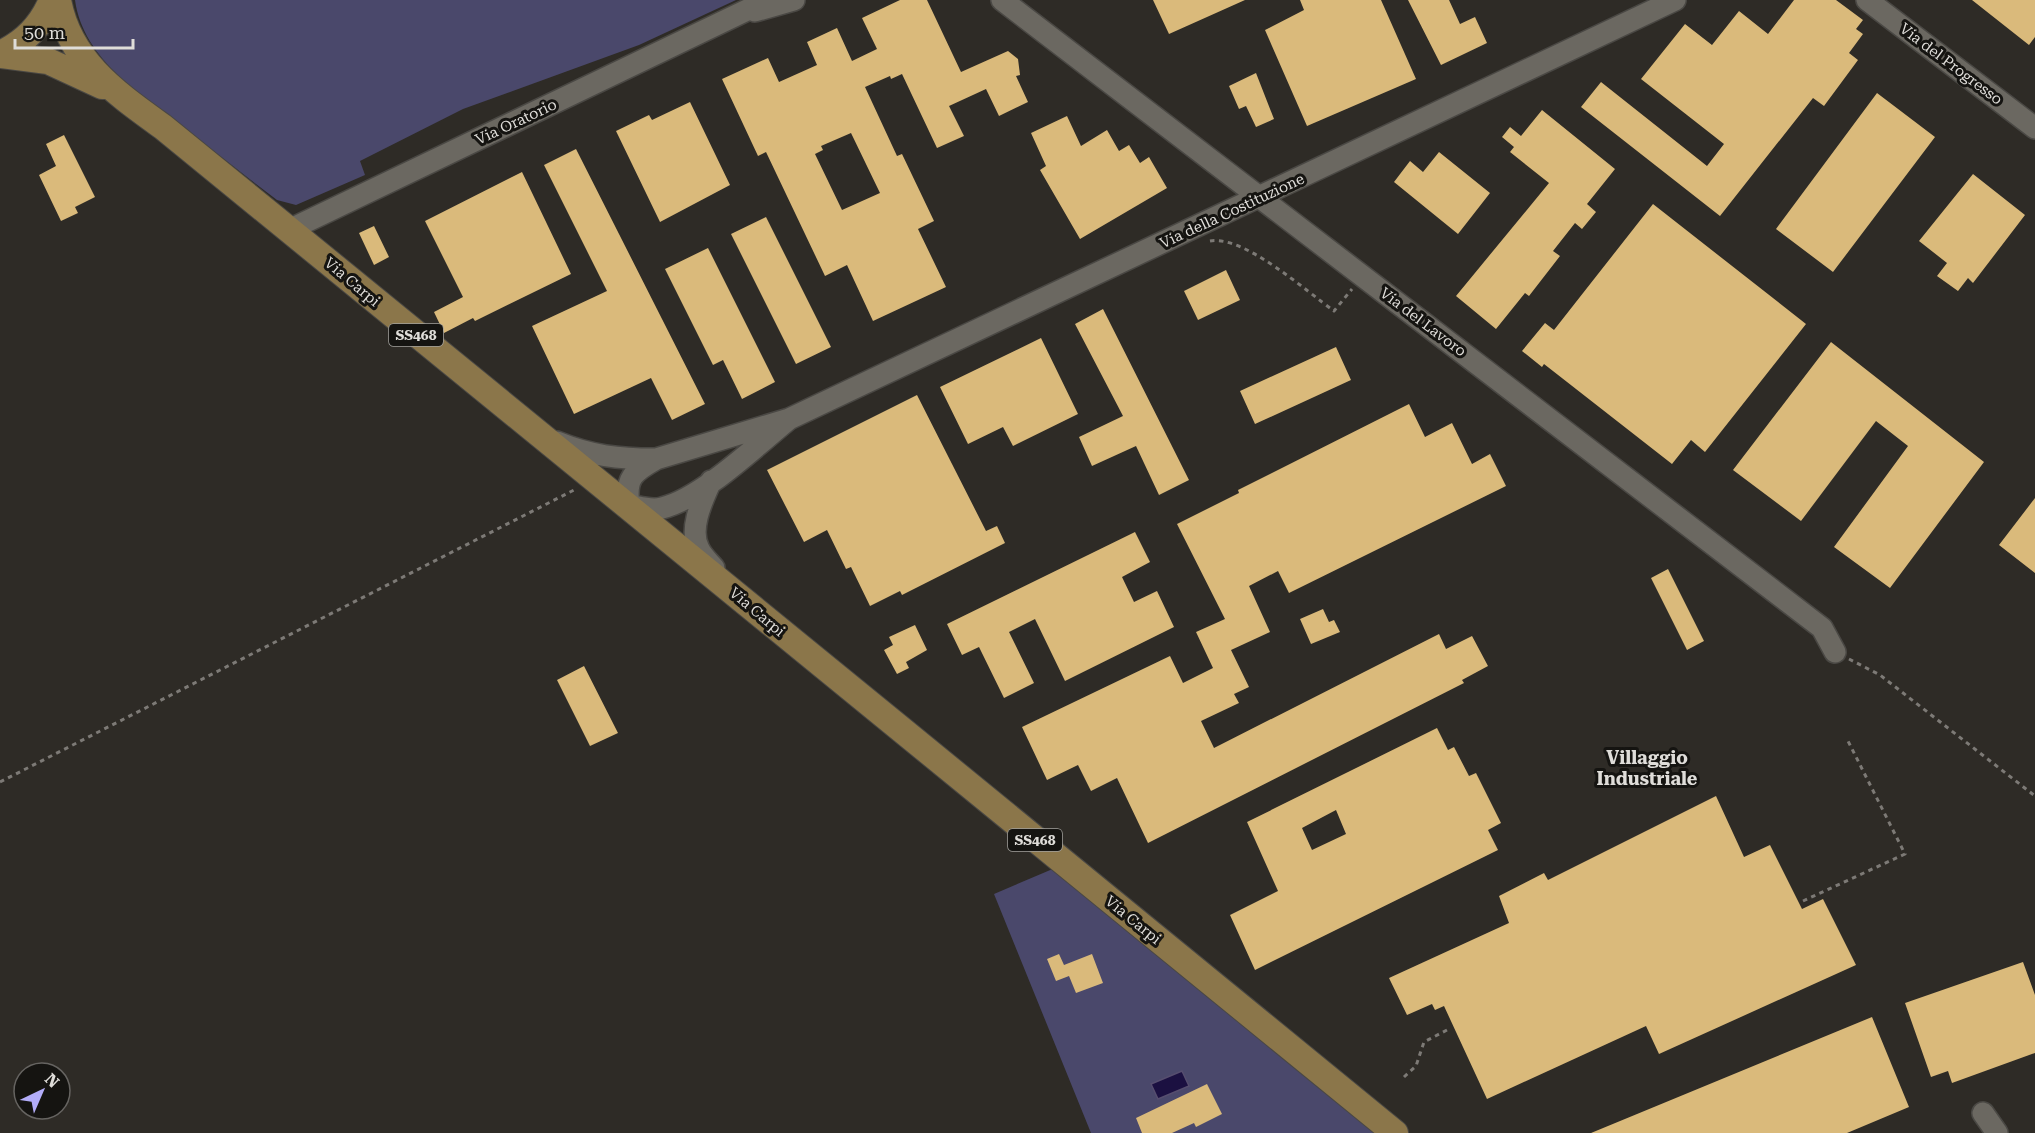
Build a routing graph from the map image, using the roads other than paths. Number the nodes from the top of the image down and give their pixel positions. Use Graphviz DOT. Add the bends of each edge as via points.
graph roads {
  1 [pos="52,0"];
  2 [pos="58,0"];
  3 [pos="768,0"];
  4 [pos="794,0"];
  5 [pos="1002,0"];
  6 [pos="1675,0"];
  7 [pos="1867,0"];
  8 [pos="743,14"];
  9 [pos="0,55"];
  10 [pos="117,93"];
  11 [pos="2035,129"];
  12 [pos="1261,198"];
  13 [pos="289,230"];
  14 [pos="789,419"];
  15 [pos="545,437"];
  16 [pos="656,459"];
  17 [pos="711,481"];
  18 [pos="629,505"];
  19 [pos="734,593"];
  20 [pos="1835,652"];
  21 [pos="1983,1113"];
  22 [pos="1395,1133"];
  23 [pos="1997,1133"];
  1 -- 9 [label="main road, Via Carpi / SS468" via="37,28"];
  2 -- 10 [label="main road, Via Carpi / SS468" via="74,47"];
  3 -- 8 [label="street, Via Oratorio"];
  4 -- 8 [label="street, Via Oratorio"];
  5 -- 12 [label="street, Via del Lavoro"];
  6 -- 12 [label="street, Via della Costituzione"];
  7 -- 11 [label="street, Via del Progresso"];
  8 -- 13 [label="street, Via Oratorio"];
  9 -- 10 [label="main road, Via Carpi / SS468" via="48,61"];
  10 -- 13 [label="main road, Via Carpi / SS468"];
  12 -- 14 [label="street, Via della Costituzione"];
  12 -- 20 [label="street, Via del Lavoro" via="1822,628"];
  13 -- 15 [label="main road, Via Carpi / SS468"];
  14 -- 16 [label="street, Via della Costituzione"];
  14 -- 17 [label="street, Via della Costituzione"];
  15 -- 16 [label="street, Via della Costituzione" via="604,457"];
  15 -- 18 [label="main road, Via Carpi / SS468"];
  16 -- 18 [label="street, Via della Costituzione" via="630,478"];
  17 -- 18 [label="street, Via della Costituzione" via="662,508"];
  17 -- 19 [label="street, Via della Costituzione" via="698,513 696,540 698,549"];
  18 -- 19 [label="main road, Via Carpi / SS468"];
  19 -- 22 [label="main road, Via Carpi / SS468"];
  21 -- 23 [label="street"];
}
